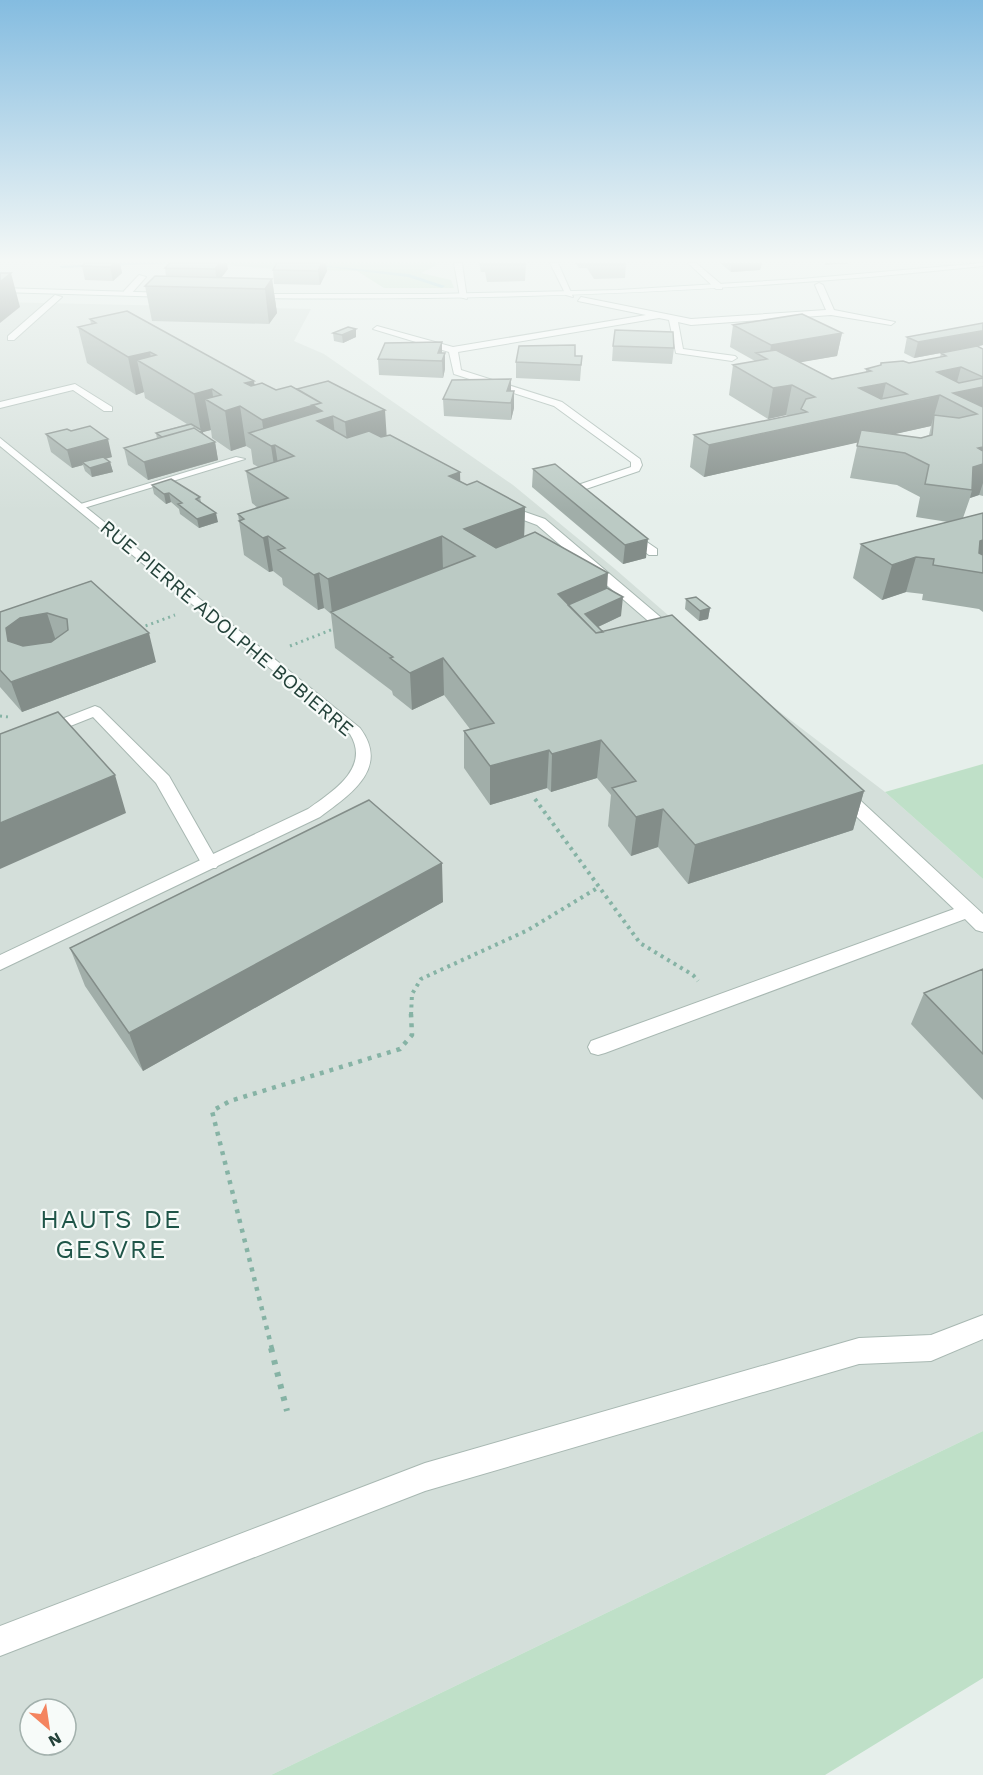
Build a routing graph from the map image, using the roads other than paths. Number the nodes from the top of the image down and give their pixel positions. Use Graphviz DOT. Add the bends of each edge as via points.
graph roads {
  1 [pos="438,346"];
  2 [pos="478,346"];
  3 [pos="678,346"];
  4 [pos="453,350"];
  5 [pos="732,358"];
  6 [pos="0,405"];
  7 [pos="108,409"];
  8 [pos="0,441"];
  9 [pos="240,459"];
  10 [pos="80,506"];
  11 [pos="593,506"];
  12 [pos="525,516"];
  13 [pos="619,526"];
  14 [pos="653,552"];
  15 [pos="684,645"];
  16 [pos="0,749"];
  17 [pos="830,781"];
  18 [pos="210,864"];
  19 [pos="968,911"];
  20 [pos="983,925"];
  21 [pos="0,963"];
  22 [pos="598,1047"];
  23 [pos="983,1327"];
  24 [pos="0,1641"];
  1 -- 4 [label="main road"];
  2 -- 4 [label="main road"];
  3 -- 5 [label="main road" via="679,351"];
  4 -- 11 [label="main road" via="457,372 558,404 636,462 635,469 576,489"];
  6 -- 7 [label="main road" via="75,387"];
  8 -- 10 [label="main road, RUE PIERRE ADOLPHE BOBIERRE"];
  9 -- 10 [label="main road"];
  10 -- 18 [label="main road, RUE PIERRE ADOLPHE BOBIERRE" via="355,730 364,748 360,770 343,792 314,813"];
  12 -- 15 [label="main road" via="541,522"];
  13 -- 14 [label="main road"];
  16 -- 18 [label="main road" via="95,711 163,780"];
  17 -- 19 [label="main road"];
  18 -- 21 [label="main road, RUE PIERRE ADOLPHE BOBIERRE"];
  19 -- 20 [label="main road"];
  19 -- 22 [label="main road"];
  23 -- 24 [label="main road" via="931,1348 859,1351 425,1477"];
}
